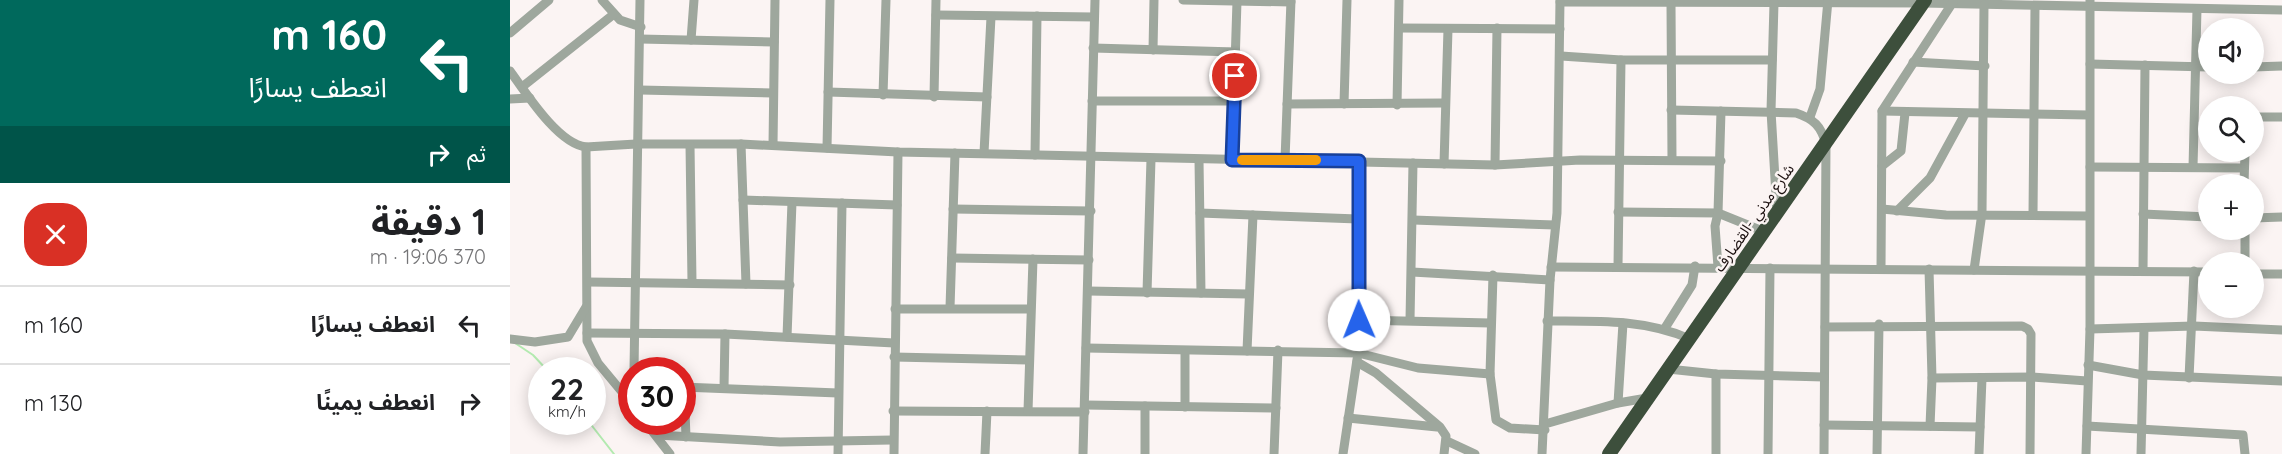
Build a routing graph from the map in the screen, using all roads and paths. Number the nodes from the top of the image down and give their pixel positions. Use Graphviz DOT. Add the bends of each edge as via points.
graph roads {
  1 [pos="549,0"];
  2 [pos="602,0"];
  3 [pos="640,0"];
  4 [pos="694,0"];
  5 [pos="775,0"];
  6 [pos="830,0"];
  7 [pos="886,0"];
  8 [pos="936,0"];
  9 [pos="1095,0"];
  10 [pos="1154,0"];
  11 [pos="1183,0"];
  12 [pos="1347,0"];
  13 [pos="1399,0"];
  14 [pos="1237,1"];
  15 [pos="1291,1"];
  16 [pos="1560,1"];
  17 [pos="1828,1"];
  18 [pos="1621,2"];
  19 [pos="1720,2"];
  20 [pos="1884,2"];
  21 [pos="1924,2"];
  22 [pos="1953,2"];
  23 [pos="1774,3"];
  24 [pos="1671,4"];
  25 [pos="2090,4"];
  26 [pos="2146,4"];
  27 [pos="2246,4"];
  28 [pos="1984,5"];
  29 [pos="2035,7"];
  30 [pos="2197,9"];
  31 [pos="2282,10"];
  32 [pos="614,14"];
  33 [pos="936,15"];
  34 [pos="991,16"];
  35 [pos="1037,16"];
  36 [pos="1094,17"];
  37 [pos="640,27"];
  38 [pos="1399,28"];
  39 [pos="1497,28"];
  40 [pos="1448,29"];
  41 [pos="1560,29"];
  42 [pos="510,33"];
  43 [pos="640,39"];
  44 [pos="692,40"];
  45 [pos="774,42"];
  46 [pos="1093,48"];
  47 [pos="1154,50"];
  48 [pos="1236,52"];
  49 [pos="1561,56"];
  50 [pos="1670,59"];
  51 [pos="1620,60"];
  52 [pos="1772,60"];
  53 [pos="1913,62"];
  54 [pos="2090,64"];
  55 [pos="2145,65"];
  56 [pos="1985,66"];
  57 [pos="2282,66"];
  58 [pos="2196,67"];
  59 [pos="2264,67"];
  60 [pos="510,71"];
  61 [pos="522,87"];
  62 [pos="640,90"];
  63 [pos="828,92"];
  64 [pos="773,93"];
  65 [pos="884,95"];
  66 [pos="934,97"];
  67 [pos="987,97"];
  68 [pos="530,98"];
  69 [pos="510,99"];
  70 [pos="1092,101"];
  71 [pos="1234,101"];
  72 [pos="1445,103"];
  73 [pos="1287,104"];
  74 [pos="1344,104"];
  75 [pos="1397,105"];
  76 [pos="1671,110"];
  77 [pos="1721,111"];
  78 [pos="1771,111"];
  79 [pos="1882,111"];
  80 [pos="1905,113"];
  81 [pos="1965,114"];
  82 [pos="1983,114"];
  83 [pos="2034,116"];
  84 [pos="2089,116"];
  85 [pos="1810,117"];
  86 [pos="2264,117"];
  87 [pos="2282,117"];
  88 [pos="636,144"];
  89 [pos="741,144"];
  90 [pos="1826,144"];
  91 [pos="690,145"];
  92 [pos="773,145"];
  93 [pos="586,147"];
  94 [pos="827,148"];
  95 [pos="898,152"];
  96 [pos="955,153"];
  97 [pos="984,153"];
  98 [pos="1035,155"];
  99 [pos="1091,157"];
  100 [pos="1151,159"];
  101 [pos="1199,160"];
  102 [pos="1232,160"];
  103 [pos="1285,160"];
  104 [pos="1672,160"];
  105 [pos="1359,161"];
  106 [pos="1556,161"];
  107 [pos="1619,161"];
  108 [pos="1720,161"];
  109 [pos="2244,162"];
  110 [pos="1413,163"];
  111 [pos="1444,164"];
  112 [pos="1495,165"];
  113 [pos="1882,166"];
  114 [pos="2193,166"];
  115 [pos="2090,167"];
  116 [pos="2143,167"];
  117 [pos="2244,168"];
  118 [pos="2244,174"];
  119 [pos="742,200"];
  120 [pos="792,201"];
  121 [pos="842,203"];
  122 [pos="897,205"];
  123 [pos="953,209"];
  124 [pos="1882,209"];
  125 [pos="1897,210"];
  126 [pos="1090,211"];
  127 [pos="1618,212"];
  128 [pos="1200,213"];
  129 [pos="1718,213"];
  130 [pos="1777,213"];
  131 [pos="1982,213"];
  132 [pos="2033,214"];
  133 [pos="2143,214"];
  134 [pos="1253,215"];
  135 [pos="2089,216"];
  136 [pos="2198,217"];
  137 [pos="2282,217"];
  138 [pos="2264,218"];
  139 [pos="1358,219"];
  140 [pos="1413,220"];
  141 [pos="1555,225"];
  142 [pos="1765,232"];
  143 [pos="952,258"];
  144 [pos="1033,259"];
  145 [pos="1089,260"];
  146 [pos="1618,266"];
  147 [pos="1695,266"];
  148 [pos="1551,267"];
  149 [pos="1718,267"];
  150 [pos="1770,268"];
  151 [pos="1824,268"];
  152 [pos="1738,269"];
  153 [pos="1881,269"];
  154 [pos="1929,269"];
  155 [pos="1974,270"];
  156 [pos="2089,271"];
  157 [pos="2143,271"];
  158 [pos="2194,271"];
  159 [pos="2198,271"];
  160 [pos="1412,272"];
  161 [pos="2264,273"];
  162 [pos="2282,274"];
  163 [pos="1493,275"];
  164 [pos="1550,280"];
  165 [pos="588,282"];
  166 [pos="636,282"];
  167 [pos="692,282"];
  168 [pos="746,284"];
  169 [pos="790,285"];
  170 [pos="1088,291"];
  171 [pos="1147,293"];
  172 [pos="1201,293"];
  173 [pos="1248,294"];
  174 [pos="587,305"];
  175 [pos="950,308"];
  176 [pos="895,309"];
  177 [pos="1030,309"];
  178 [pos="1359,320"];
  179 [pos="1410,320"];
  180 [pos="1547,321"];
  181 [pos="1490,323"];
  182 [pos="1623,323"];
  183 [pos="1879,324"];
  184 [pos="1930,325"];
  185 [pos="2194,326"];
  186 [pos="1825,327"];
  187 [pos="1665,328"];
  188 [pos="2144,328"];
  189 [pos="2090,329"];
  190 [pos="2282,330"];
  191 [pos="587,333"];
  192 [pos="635,333"];
  193 [pos="725,334"];
  194 [pos="788,337"];
  195 [pos="510,339"];
  196 [pos="1690,339"];
  197 [pos="839,340"];
  198 [pos="894,343"];
  199 [pos="1086,348"];
  200 [pos="1278,350"];
  201 [pos="1185,351"];
  202 [pos="1247,351"];
  203 [pos="634,357"];
  204 [pos="894,357"];
  205 [pos="1357,358"];
  206 [pos="1029,360"];
  207 [pos="2088,365"];
  208 [pos="1668,369"];
  209 [pos="1490,374"];
  210 [pos="1716,374"];
  211 [pos="1769,374"];
  212 [pos="2143,375"];
  213 [pos="2032,377"];
  214 [pos="1824,378"];
  215 [pos="1932,378"];
  216 [pos="1982,378"];
  217 [pos="2189,378"];
  218 [pos="2087,381"];
  219 [pos="2282,381"];
  220 [pos="618,385"];
  221 [pos="696,387"];
  222 [pos="724,388"];
  223 [pos="838,393"];
  224 [pos="1647,398"];
  225 [pos="1618,403"];
  226 [pos="1145,406"];
  227 [pos="1185,407"];
  228 [pos="1276,408"];
  229 [pos="1085,409"];
  230 [pos="893,411"];
  231 [pos="987,411"];
  232 [pos="1028,411"];
  233 [pos="1348,418"];
  234 [pos="1824,425"];
  235 [pos="1878,425"];
  236 [pos="1930,426"];
  237 [pos="2087,426"];
  238 [pos="1440,427"];
  239 [pos="1545,427"];
  240 [pos="1980,427"];
  241 [pos="2142,428"];
  242 [pos="657,435"];
  243 [pos="686,437"];
  244 [pos="892,440"];
  245 [pos="837,441"];
  246 [pos="1447,441"];
  247 [pos="670,454"];
  248 [pos="838,454"];
  249 [pos="894,454"];
  250 [pos="985,454"];
  251 [pos="1083,454"];
  252 [pos="1145,454"];
  253 [pos="1274,454"];
  254 [pos="1343,454"];
  255 [pos="1444,454"];
  256 [pos="1475,454"];
  257 [pos="1542,454"];
  258 [pos="1609,454"];
  259 [pos="1716,454"];
  260 [pos="1768,454"];
  261 [pos="1824,454"];
  262 [pos="1877,454"];
  263 [pos="1979,454"];
  264 [pos="2030,454"];
  265 [pos="2086,454"];
  266 [pos="2141,454"];
  267 [pos="2245,454"];
  1 -- 42 [label="street"];
  2 -- 32 [label="street"];
  3 -- 37 [label="street"];
  4 -- 44 [label="street"];
  5 -- 45 [label="street"];
  6 -- 63 [label="street"];
  7 -- 65 [label="street"];
  8 -- 33 [label="street"];
  9 -- 36 [label="street"];
  10 -- 47 [label="street"];
  11 -- 14 [label="street"];
  12 -- 74 [label="street"];
  13 -- 38 [label="street"];
  14 -- 15 [label="street"];
  14 -- 48 [label="street"];
  15 -- 73 [label="street"];
  16 -- 18 [label="street"];
  16 -- 41 [label="street"];
  17 -- 20 [label="street"];
  17 -- 23 [label="street"];
  17 -- 85 [label="street" via="1820,89"];
  18 -- 24 [label="street"];
  19 -- 23 [label="street"];
  19 -- 24 [label="street"];
  20 -- 21 [label="street"];
  21 -- 22 [label="street"];
  21 -- 90 [label="highway, شارع مدني -القضارف"];
  22 -- 28 [label="street"];
  22 -- 53 [label="street"];
  23 -- 52 [label="street"];
  24 -- 50 [label="street"];
  25 -- 26 [label="street"];
  25 -- 29 [label="street"];
  25 -- 54 [label="street"];
  26 -- 30 [label="street"];
  27 -- 30 [label="street"];
  27 -- 31 [label="street"];
  28 -- 29 [label="street"];
  28 -- 56 [label="street"];
  29 -- 83 [label="street"];
  30 -- 58 [label="street"];
  32 -- 37 [label="street"];
  32 -- 61 [label="street"];
  33 -- 34 [label="street"];
  33 -- 66 [label="street"];
  34 -- 35 [label="street"];
  34 -- 67 [label="street"];
  35 -- 36 [label="street"];
  35 -- 98 [label="street"];
  36 -- 46 [label="street"];
  37 -- 43 [label="street"];
  38 -- 40 [label="street"];
  38 -- 75 [label="street"];
  39 -- 40 [label="street"];
  39 -- 41 [label="street"];
  39 -- 112 [label="street"];
  40 -- 72 [label="street"];
  41 -- 49 [label="street"];
  43 -- 44 [label="street"];
  43 -- 62 [label="street"];
  44 -- 45 [label="street"];
  45 -- 64 [label="street"];
  46 -- 47 [label="street"];
  46 -- 70 [label="street"];
  47 -- 48 [label="street"];
  48 -- 71 [label="street"];
  49 -- 51 [label="street"];
  49 -- 106 [label="street"];
  50 -- 51 [label="street"];
  50 -- 52 [label="street"];
  50 -- 76 [label="street"];
  51 -- 107 [label="street"];
  52 -- 78 [label="street"];
  53 -- 56 [label="street"];
  53 -- 79 [label="street"];
  54 -- 55 [label="street"];
  54 -- 84 [label="street"];
  55 -- 58 [label="street"];
  55 -- 116 [label="street"];
  56 -- 82 [label="street"];
  57 -- 59 [label="street"];
  58 -- 114 [label="street"];
  60 -- 61 [label="street"];
  61 -- 68 [label="street"];
  62 -- 64 [label="street"];
  62 -- 88 [label="street"];
  63 -- 65 [label="street"];
  63 -- 94 [label="street"];
  64 -- 92 [label="street"];
  65 -- 66 [label="street"];
  66 -- 67 [label="street"];
  67 -- 97 [label="street"];
  68 -- 69 [label="street"];
  68 -- 93 [label="street" via="556,128 578,146"];
  70 -- 71 [label="street"];
  70 -- 99 [label="street"];
  71 -- 102 [label="street"];
  72 -- 75 [label="street"];
  72 -- 111 [label="street"];
  73 -- 74 [label="street"];
  73 -- 103 [label="street"];
  74 -- 75 [label="street"];
  76 -- 77 [label="street"];
  76 -- 104 [label="street"];
  77 -- 78 [label="street"];
  77 -- 108 [label="street"];
  78 -- 85 [label="street"];
  78 -- 130 [label="street"];
  79 -- 80 [label="street"];
  79 -- 113 [label="street"];
  80 -- 81 [label="street"];
  80 -- 113 [label="street" via="1901,151"];
  81 -- 82 [label="street"];
  81 -- 125 [label="street" via="1930,178"];
  82 -- 83 [label="street"];
  82 -- 131 [label="street"];
  83 -- 84 [label="street"];
  83 -- 132 [label="street"];
  84 -- 115 [label="street"];
  85 -- 90 [label="street" via="1822,130"];
  86 -- 87 [label="street"];
  88 -- 91 [label="street"];
  88 -- 93 [label="street"];
  88 -- 166 [label="street"];
  89 -- 91 [label="street"];
  89 -- 92 [label="street"];
  89 -- 119 [label="street"];
  90 -- 130 [label="highway, شارع مدني -القضارف"];
  90 -- 151 [label="street"];
  91 -- 167 [label="street"];
  92 -- 94 [label="street"];
  93 -- 165 [label="street"];
  94 -- 95 [label="street"];
  95 -- 96 [label="street"];
  95 -- 122 [label="street"];
  96 -- 97 [label="street"];
  96 -- 123 [label="street"];
  97 -- 98 [label="street"];
  98 -- 99 [label="street"];
  99 -- 100 [label="street"];
  99 -- 126 [label="street"];
  100 -- 101 [label="street"];
  100 -- 171 [label="street"];
  101 -- 102 [label="street"];
  101 -- 128 [label="street"];
  102 -- 103 [label="street"];
  103 -- 105 [label="street"];
  104 -- 107 [label="street"];
  104 -- 108 [label="street"];
  105 -- 110 [label="street"];
  105 -- 139 [label="street"];
  106 -- 107 [label="street"];
  106 -- 112 [label="street"];
  106 -- 141 [label="street"];
  107 -- 127 [label="street"];
  108 -- 129 [label="street"];
  109 -- 117 [label="street"];
  110 -- 111 [label="street"];
  110 -- 140 [label="street"];
  111 -- 112 [label="street"];
  113 -- 124 [label="street"];
  114 -- 116 [label="street"];
  114 -- 117 [label="street"];
  115 -- 116 [label="street"];
  115 -- 135 [label="street"];
  116 -- 133 [label="street"];
  117 -- 118 [label="street"];
  119 -- 120 [label="street"];
  119 -- 168 [label="street"];
  120 -- 121 [label="street"];
  120 -- 169 [label="street"];
  121 -- 122 [label="street"];
  121 -- 197 [label="street"];
  122 -- 176 [label="street"];
  123 -- 126 [label="street"];
  123 -- 143 [label="street"];
  124 -- 125 [label="street"];
  124 -- 153 [label="street"];
  125 -- 131 [label="street" via="1946,215"];
  126 -- 145 [label="street"];
  127 -- 129 [label="street"];
  127 -- 146 [label="street"];
  128 -- 134 [label="street"];
  128 -- 172 [label="street"];
  129 -- 142 [label="street"];
  129 -- 149 [label="street"];
  130 -- 142 [label="highway, شارع مدني -القضارف"];
  131 -- 132 [label="street"];
  131 -- 155 [label="street"];
  132 -- 135 [label="street"];
  133 -- 136 [label="street"];
  133 -- 157 [label="street"];
  134 -- 139 [label="street"];
  134 -- 173 [label="street"];
  135 -- 156 [label="street"];
  137 -- 138 [label="street"];
  139 -- 178 [label="street"];
  140 -- 141 [label="street"];
  140 -- 160 [label="street"];
  141 -- 148 [label="street"];
  142 -- 152 [label="highway, شارع مدني -القضارف"];
  143 -- 144 [label="street"];
  143 -- 175 [label="street"];
  144 -- 145 [label="street"];
  144 -- 177 [label="street"];
  145 -- 170 [label="street"];
  146 -- 147 [label="street"];
  146 -- 148 [label="street"];
  147 -- 149 [label="street"];
  147 -- 187 [label="street" via="1692,285"];
  148 -- 164 [label="street"];
  149 -- 152 [label="street"];
  150 -- 151 [label="street"];
  150 -- 152 [label="street"];
  150 -- 211 [label="street"];
  151 -- 153 [label="street"];
  151 -- 186 [label="street"];
  152 -- 196 [label="highway, شارع مدني -القضارف"];
  153 -- 154 [label="street"];
  154 -- 155 [label="street"];
  154 -- 184 [label="street"];
  155 -- 156 [label="street"];
  156 -- 157 [label="street"];
  156 -- 189 [label="street"];
  157 -- 158 [label="street"];
  158 -- 159 [label="street"];
  158 -- 185 [label="street"];
  160 -- 163 [label="street"];
  160 -- 179 [label="street"];
  161 -- 162 [label="street"];
  163 -- 164 [label="street"];
  163 -- 181 [label="street"];
  164 -- 180 [label="street"];
  165 -- 166 [label="street"];
  165 -- 174 [label="street"];
  166 -- 167 [label="street"];
  166 -- 192 [label="street"];
  167 -- 168 [label="street"];
  168 -- 169 [label="street"];
  169 -- 194 [label="street"];
  170 -- 171 [label="street"];
  170 -- 199 [label="street"];
  171 -- 172 [label="street"];
  172 -- 173 [label="street"];
  173 -- 202 [label="street"];
  174 -- 191 [label="street"];
  174 -- 195 [label="street" via="568,337 535,342"];
  175 -- 176 [label="street"];
  175 -- 177 [label="street"];
  176 -- 198 [label="street"];
  177 -- 206 [label="street"];
  178 -- 179 [label="street"];
  178 -- 205 [label="street"];
  179 -- 181 [label="street"];
  180 -- 182 [label="street"];
  180 -- 239 [label="street"];
  181 -- 209 [label="street"];
  182 -- 187 [label="street"];
  182 -- 225 [label="street"];
  183 -- 184 [label="street"];
  183 -- 186 [label="street"];
  183 -- 235 [label="street"];
  184 -- 213 [label="street" via="2028,329"];
  184 -- 215 [label="street"];
  185 -- 188 [label="street"];
  185 -- 190 [label="street"];
  185 -- 217 [label="street"];
  186 -- 214 [label="street"];
  187 -- 196 [label="street"];
  188 -- 189 [label="street"];
  188 -- 212 [label="street"];
  189 -- 207 [label="street"];
  191 -- 192 [label="street"];
  191 -- 220 [label="street" via="591,352"];
  192 -- 193 [label="street"];
  192 -- 203 [label="street"];
  193 -- 194 [label="street"];
  193 -- 222 [label="street"];
  194 -- 197 [label="street"];
  196 -- 208 [label="highway, شارع مدني -القضارف"];
  197 -- 198 [label="street"];
  197 -- 223 [label="street"];
  198 -- 204 [label="street"];
  199 -- 201 [label="street"];
  199 -- 229 [label="street"];
  200 -- 202 [label="street"];
  200 -- 205 [label="street"];
  200 -- 228 [label="street"];
  201 -- 202 [label="street"];
  201 -- 227 [label="street"];
  204 -- 206 [label="street"];
  204 -- 230 [label="street"];
  205 -- 209 [label="street"];
  205 -- 233 [label="street"];
  205 -- 238 [label="street"];
  206 -- 232 [label="street"];
  207 -- 212 [label="street"];
  207 -- 218 [label="street"];
  208 -- 210 [label="street"];
  208 -- 224 [label="highway, شارع مدني -القضارف"];
  209 -- 239 [label="street" via="1496,420 1510,428"];
  210 -- 211 [label="street"];
  210 -- 259 [label="street"];
  211 -- 214 [label="street"];
  211 -- 260 [label="street"];
  212 -- 217 [label="street"];
  212 -- 241 [label="street"];
  213 -- 216 [label="street"];
  213 -- 218 [label="street"];
  213 -- 264 [label="street"];
  214 -- 234 [label="street"];
  215 -- 216 [label="street"];
  215 -- 236 [label="street"];
  216 -- 240 [label="street"];
  217 -- 219 [label="street"];
  218 -- 237 [label="street"];
  221 -- 222 [label="street"];
  222 -- 223 [label="street"];
  223 -- 245 [label="street"];
  224 -- 225 [label="street"];
  224 -- 258 [label="highway, شارع مدني -القضارف"];
  225 -- 239 [label="street"];
  226 -- 227 [label="street"];
  226 -- 229 [label="street"];
  226 -- 252 [label="street"];
  227 -- 228 [label="street"];
  228 -- 253 [label="street"];
  229 -- 232 [label="street"];
  229 -- 251 [label="street"];
  230 -- 231 [label="street"];
  230 -- 244 [label="street"];
  231 -- 232 [label="street"];
  231 -- 250 [label="street"];
  233 -- 238 [label="street"];
  233 -- 254 [label="street"];
  234 -- 235 [label="street"];
  234 -- 261 [label="street"];
  235 -- 236 [label="street"];
  235 -- 262 [label="street"];
  236 -- 240 [label="street"];
  237 -- 241 [label="street"];
  237 -- 265 [label="street"];
  238 -- 246 [label="street"];
  239 -- 257 [label="street"];
  240 -- 263 [label="street"];
  241 -- 266 [label="street"];
  241 -- 267 [label="street" via="2243,435"];
  242 -- 243 [label="street"];
  242 -- 247 [label="street"];
  243 -- 245 [label="street"];
  244 -- 245 [label="street"];
  244 -- 249 [label="street"];
  245 -- 248 [label="street"];
  246 -- 255 [label="street"];
  246 -- 256 [label="street"];
}
